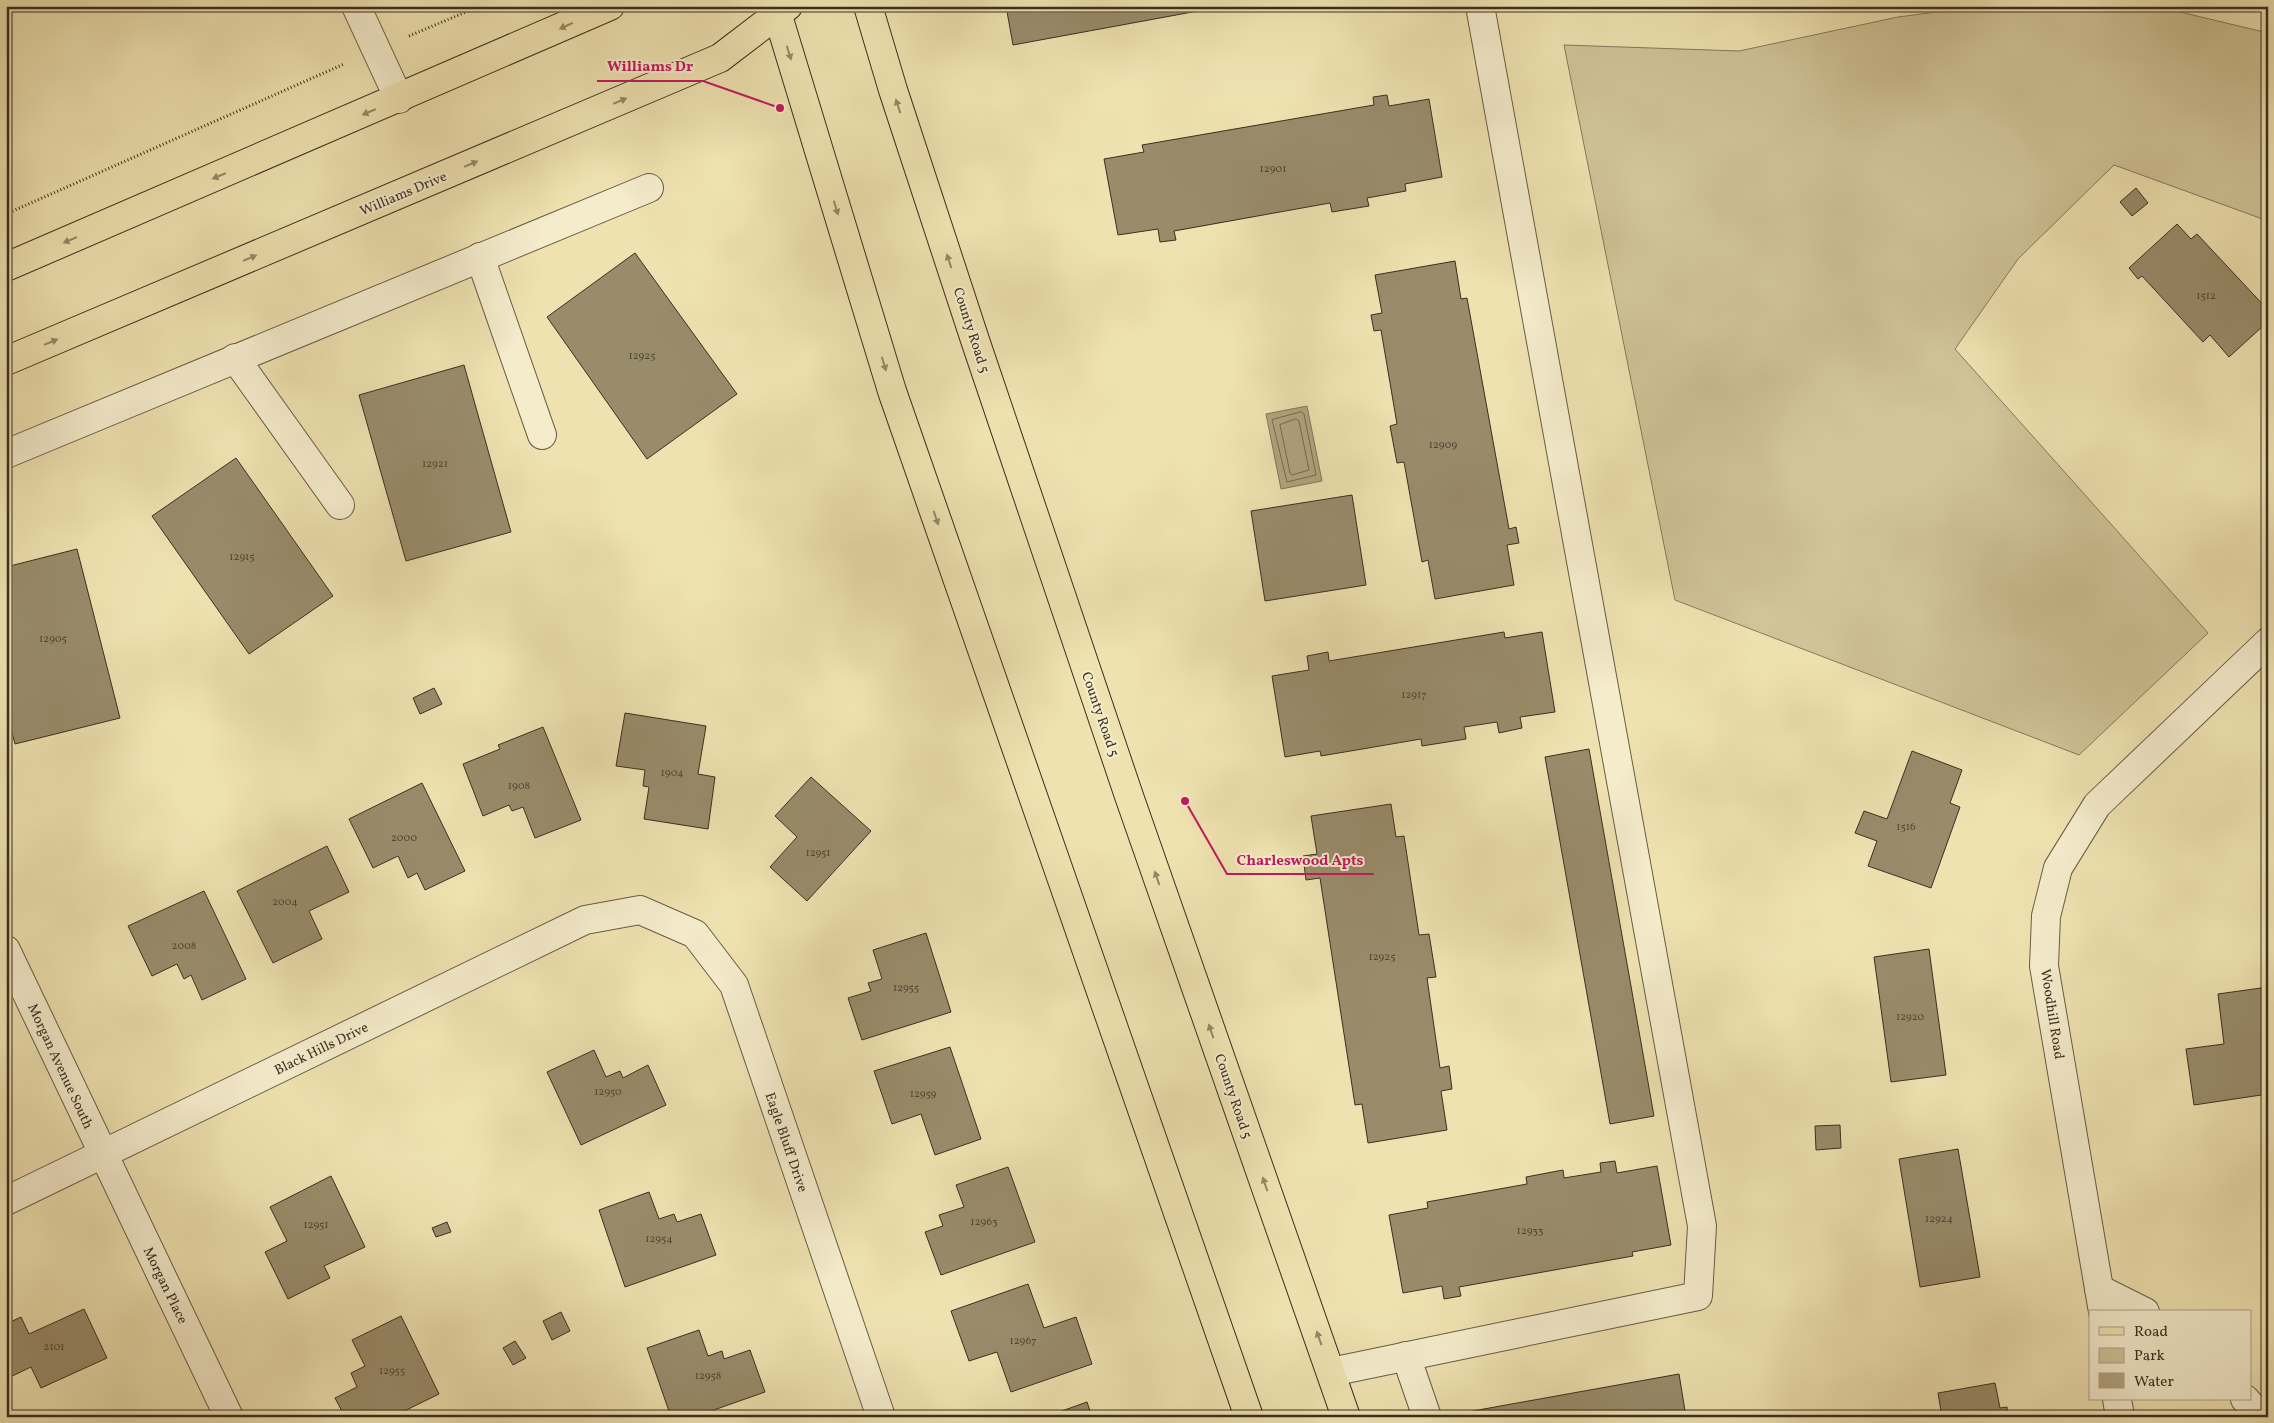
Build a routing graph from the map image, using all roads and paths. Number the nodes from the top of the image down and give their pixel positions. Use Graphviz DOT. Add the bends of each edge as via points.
graph roads {
  1 [pos="356,6"];
  2 [pos="480,6"];
  3 [pos="610,6"];
  4 [pos="868,6"];
  5 [pos="1480,6"];
  6 [pos="780,9"];
  7 [pos="376,50"];
  8 [pos="399,99"];
  9 [pos="649,188"];
  10 [pos="6,214"];
  11 [pos="480,258"];
  12 [pos="6,267"];
  13 [pos="235,358"];
  14 [pos="6,361"];
  15 [pos="542,435"];
  16 [pos="6,454"];
  17 [pos="340,505"];
  18 [pos="2268,642"];
  19 [pos="640,910"];
  20 [pos="6,950"];
  21 [pos="103,1154"];
  22 [pos="6,1201"];
  23 [pos="2101,1300"];
  24 [pos="2138,1310"];
  25 [pos="1406,1356"];
  26 [pos="1331,1372"];
  27 [pos="2117,1400"];
  28 [pos="2246,1400"];
  29 [pos="229,1417"];
  30 [pos="881,1417"];
  31 [pos="1249,1417"];
  32 [pos="1346,1417"];
  33 [pos="1426,1417"];
  34 [pos="2120,1417"];
  35 [pos="2261,1417"];
  1 -- 7 [label="street"];
  2 -- 7 [label="path"];
  3 -- 8 [label="main road, one-way"];
  26 -- 4 [label="main road, County Road 5, one-way" via="1129,796 975,340"];
  5 -- 25 [label="street" via="1702,1226 1698,1296"];
  14 -- 6 [label="main road, Williams Drive, one-way" via="720,58"];
  6 -- 31 [label="main road, one-way" via="892,392"];
  7 -- 8 [label="street"];
  7 -- 10 [label="path"];
  8 -- 12 [label="main road, one-way"];
  9 -- 11 [label="street"];
  11 -- 13 [label="street"];
  11 -- 15 [label="street"];
  13 -- 16 [label="street"];
  13 -- 17 [label="street"];
  18 -- 23 [label="street, Woodhill Road" via="2097,805 2058,868 2046,916 2044,966"];
  19 -- 21 [label="street, Black Hills Drive" via="586,920"];
  19 -- 30 [label="street, Eagle Bluff Drive" via="695,934 734,985"];
  20 -- 21 [label="street, Morgan Avenue South"];
  21 -- 22 [label="street, Black Hills Drive"];
  21 -- 29 [label="street, Morgan Place"];
  23 -- 24 [label="street"];
  25 -- 26 [label="street"];
  25 -- 33 [label="street"];
  26 -- 32 [label="main road, County Road 5"];
  27 -- 34 [label="street"];
  28 -- 35 [label="street"];
}
